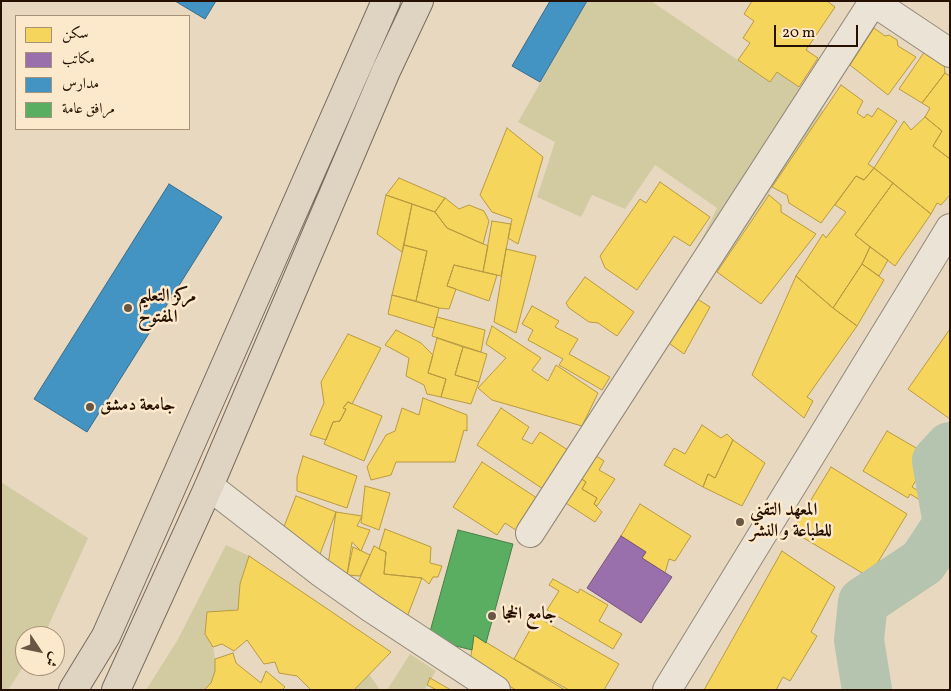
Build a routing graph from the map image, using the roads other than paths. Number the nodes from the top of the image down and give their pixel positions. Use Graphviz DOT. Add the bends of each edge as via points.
graph roads {
  1 [pos="386,1"];
  2 [pos="419,1"];
  3 [pos="872,2"];
  4 [pos="950,53"];
  5 [pos="950,228"];
  6 [pos="209,486"];
  7 [pos="530,533"];
  8 [pos="72,690"];
  9 [pos="116,690"];
  10 [pos="496,690"];
  11 [pos="667,690"];
  1 -- 8 [label="main road" via="106,636"];
  2 -- 6 [label="main road"];
  3 -- 4 [label="street"];
  3 -- 7 [label="street"];
  5 -- 11 [label="street"];
  6 -- 9 [label="main road"];
  6 -- 10 [label="street" via="320,572"];
}
